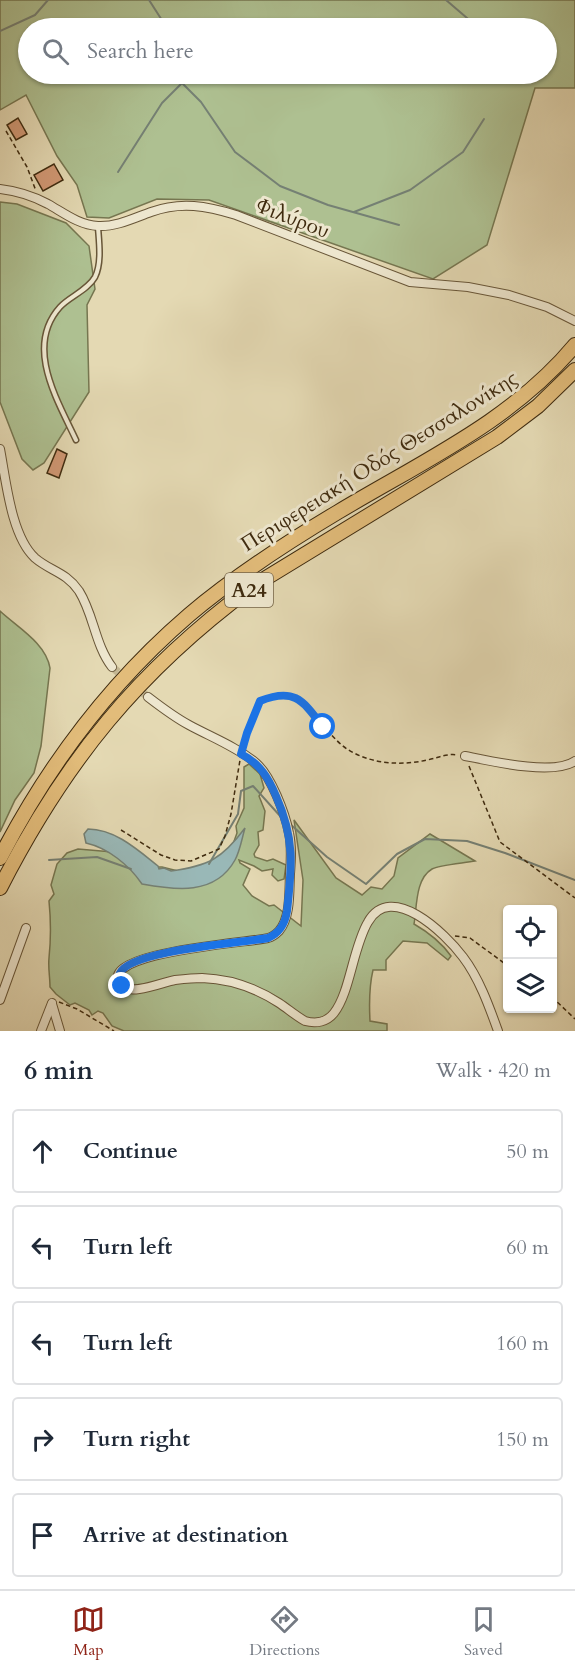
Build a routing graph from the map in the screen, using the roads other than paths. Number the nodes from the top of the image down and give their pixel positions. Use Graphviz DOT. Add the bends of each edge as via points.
graph roads {
  1 [pos="0,189"];
  2 [pos="98,226"];
  3 [pos="575,321"];
  4 [pos="575,345"];
  5 [pos="575,370"];
  6 [pos="76,440"];
  7 [pos="0,449"];
  8 [pos="112,667"];
  9 [pos="148,697"];
  10 [pos="465,756"];
  11 [pos="575,760"];
  12 [pos="0,858"];
  13 [pos="0,888"];
  14 [pos="26,928"];
  15 [pos="0,1000"];
  16 [pos="41,1031"];
  17 [pos="60,1031"];
  18 [pos="498,1031"];
  1 -- 2 [label="street, Φιλύρου" via="35,198 78,222"];
  2 -- 3 [label="street, Φιλύρου" via="169,207 205,207 236,215 410,282 520,298"];
  2 -- 6 [label="lane" via="95,277 53,315 45,342 47,373"];
  4 -- 12 [label="highway, Περιφερειακή Οδός Θεσσαλονίκης / Α24" via="551,373 510,408 256,564 175,628 136,666 80,732 41,785"];
  5 -- 13 [label="highway, Περιφερειακή Οδός Θεσσαλονίκης / Α24" via="538,406 496,437 253,586 168,657 80,754 43,810"];
  7 -- 8 [label="street" via="15,520 27,549 68,578 77,590 89,609"];
  9 -- 18 [label="street" via="262,770 290,833 290,884 286,918 279,932 268,938 179,950 140,960 120,973 122,986 135,990 180,980 223,980 256,990 300,1018 317,1023 328,1019 336,1009 368,922 379,910 392,906 426,921 464,958"];
  10 -- 11 [label="street" via="540,768 560,767"];
  14 -- 15 [label="street"];
  16 -- 17 [label="street" via="52,1003"];
}
